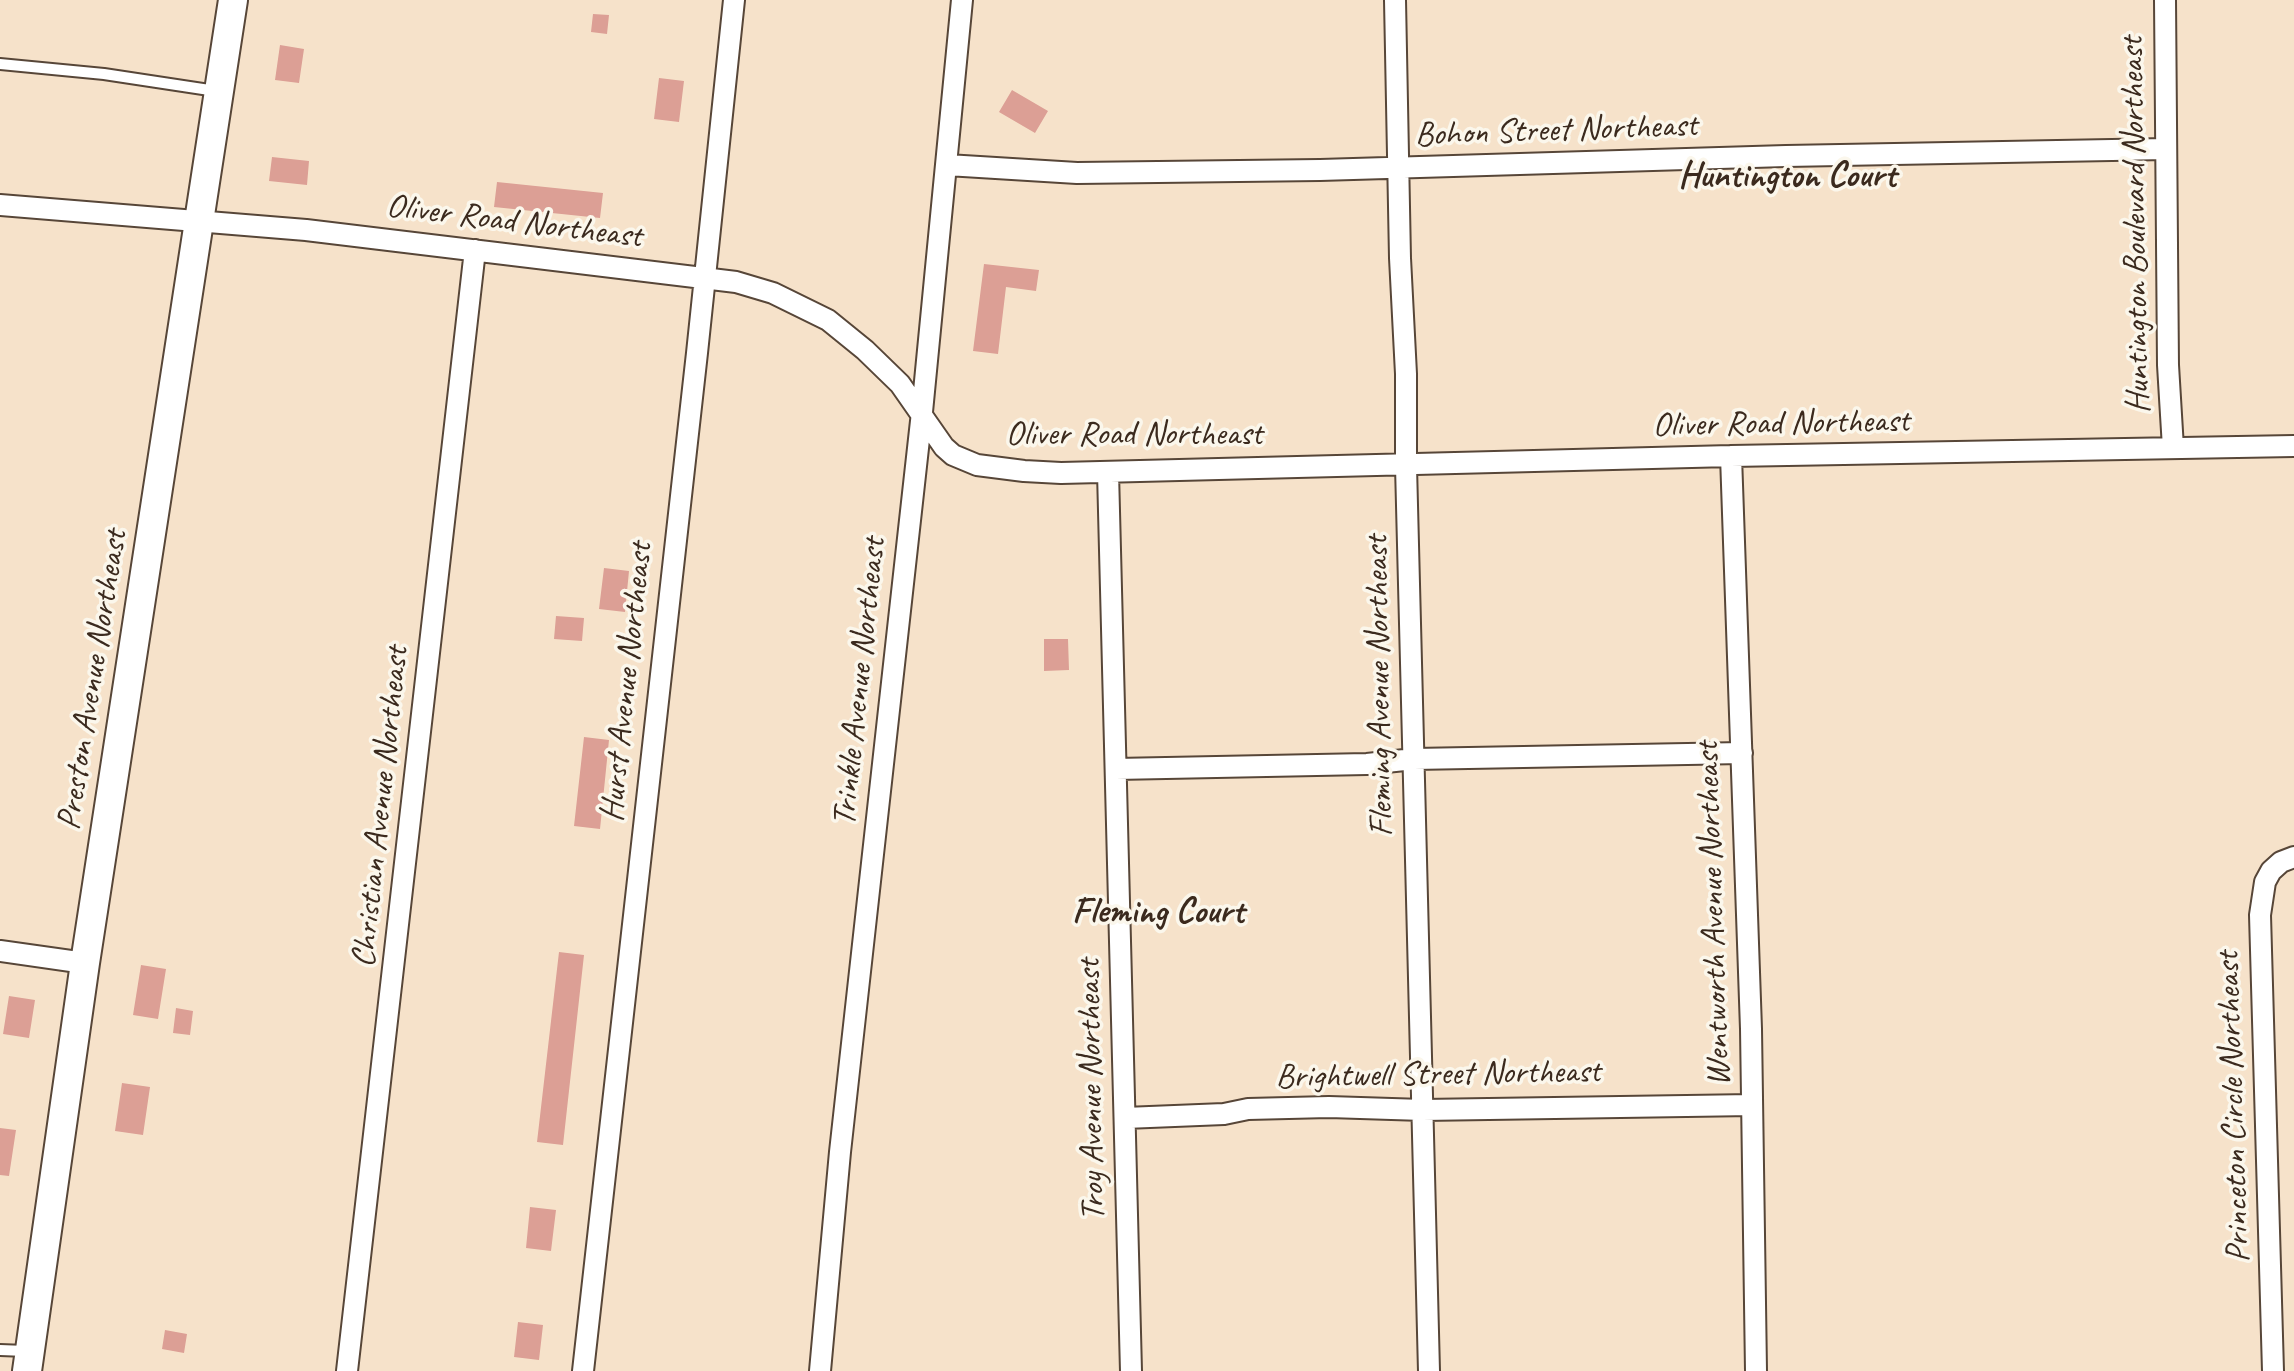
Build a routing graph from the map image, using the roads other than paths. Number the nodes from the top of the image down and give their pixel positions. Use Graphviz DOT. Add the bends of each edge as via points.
graph roads {
  1 [pos="233,0"];
  2 [pos="734,0"];
  3 [pos="962,0"];
  4 [pos="1395,0"];
  5 [pos="2165,0"];
  6 [pos="0,64"];
  7 [pos="220,91"];
  8 [pos="2166,149"];
  9 [pos="947,165"];
  10 [pos="1398,167"];
  11 [pos="0,205"];
  12 [pos="201,221"];
  13 [pos="475,250"];
  14 [pos="704,276"];
  15 [pos="922,412"];
  16 [pos="2294,446"];
  17 [pos="2173,448"];
  18 [pos="1731,456"];
  19 [pos="1406,466"];
  20 [pos="1108,472"];
  21 [pos="1742,753"];
  22 [pos="1414,759"];
  23 [pos="1116,769"];
  24 [pos="2294,857"];
  25 [pos="0,951"];
  26 [pos="85,963"];
  27 [pos="1752,1105"];
  28 [pos="1423,1110"];
  29 [pos="1125,1118"];
  30 [pos="0,1350"];
  31 [pos="28,1361"];
  32 [pos="347,1371"];
  33 [pos="583,1371"];
  34 [pos="820,1371"];
  35 [pos="1131,1371"];
  36 [pos="1429,1371"];
  37 [pos="1756,1371"];
  38 [pos="2273,1371"];
  1 -- 7 [label="street, Preston Avenue Northeast"];
  2 -- 14 [label="street, Hurst Avenue Northeast"];
  3 -- 9 [label="street, Trinkle Avenue Northeast"];
  4 -- 10 [label="street, Fleming Avenue Northeast"];
  5 -- 8 [label="street, Huntington Boulevard Northeast"];
  6 -- 7 [label="lane"];
  7 -- 12 [label="street, Preston Avenue Northeast"];
  8 -- 10 [label="street, Bohon Street Northeast"];
  8 -- 17 [label="street, Huntington Boulevard Northeast"];
  9 -- 10 [label="street, Bohon Street Northeast" via="1077,173"];
  9 -- 15 [label="street, Trinkle Avenue Northeast"];
  10 -- 19 [label="street, Fleming Avenue Northeast"];
  11 -- 12 [label="street, Oliver Road Northeast"];
  12 -- 13 [label="street, Oliver Road Northeast"];
  12 -- 26 [label="street, Preston Avenue Northeast"];
  13 -- 14 [label="street, Oliver Road Northeast"];
  13 -- 32 [label="street, Christian Avenue Northeast"];
  14 -- 15 [label="street, Oliver Road Northeast" via="773,293 828,320 874,358"];
  14 -- 33 [label="street, Hurst Avenue Northeast"];
  15 -- 20 [label="street, Oliver Road Northeast" via="944,447 964,461 1024,471"];
  15 -- 34 [label="street, Trinkle Avenue Northeast"];
  16 -- 17 [label="street, Oliver Road Northeast"];
  17 -- 18 [label="street, Oliver Road Northeast"];
  18 -- 19 [label="street, Oliver Road Northeast"];
  18 -- 21 [label="street, Wentworth Avenue Northeast"];
  19 -- 20 [label="street, Oliver Road Northeast"];
  19 -- 22 [label="street, Fleming Avenue Northeast"];
  20 -- 23 [label="street, Troy Avenue Northeast"];
  21 -- 22 [label="street"];
  21 -- 27 [label="street, Wentworth Avenue Northeast"];
  22 -- 23 [label="street"];
  22 -- 28 [label="street, Fleming Avenue Northeast"];
  23 -- 29 [label="street, Troy Avenue Northeast"];
  24 -- 38 [label="street, Princeton Circle Northeast" via="2271,871 2260,915"];
  25 -- 26 [label="street"];
  26 -- 31 [label="street, Preston Avenue Northeast"];
  27 -- 28 [label="street, Brightwell Street Northeast"];
  27 -- 37 [label="street, Wentworth Avenue Northeast"];
  28 -- 29 [label="street, Brightwell Street Northeast" via="1329,1107"];
  28 -- 36 [label="street, Fleming Avenue Northeast"];
  29 -- 35 [label="street, Troy Avenue Northeast"];
  30 -- 31 [label="lane"];
}
